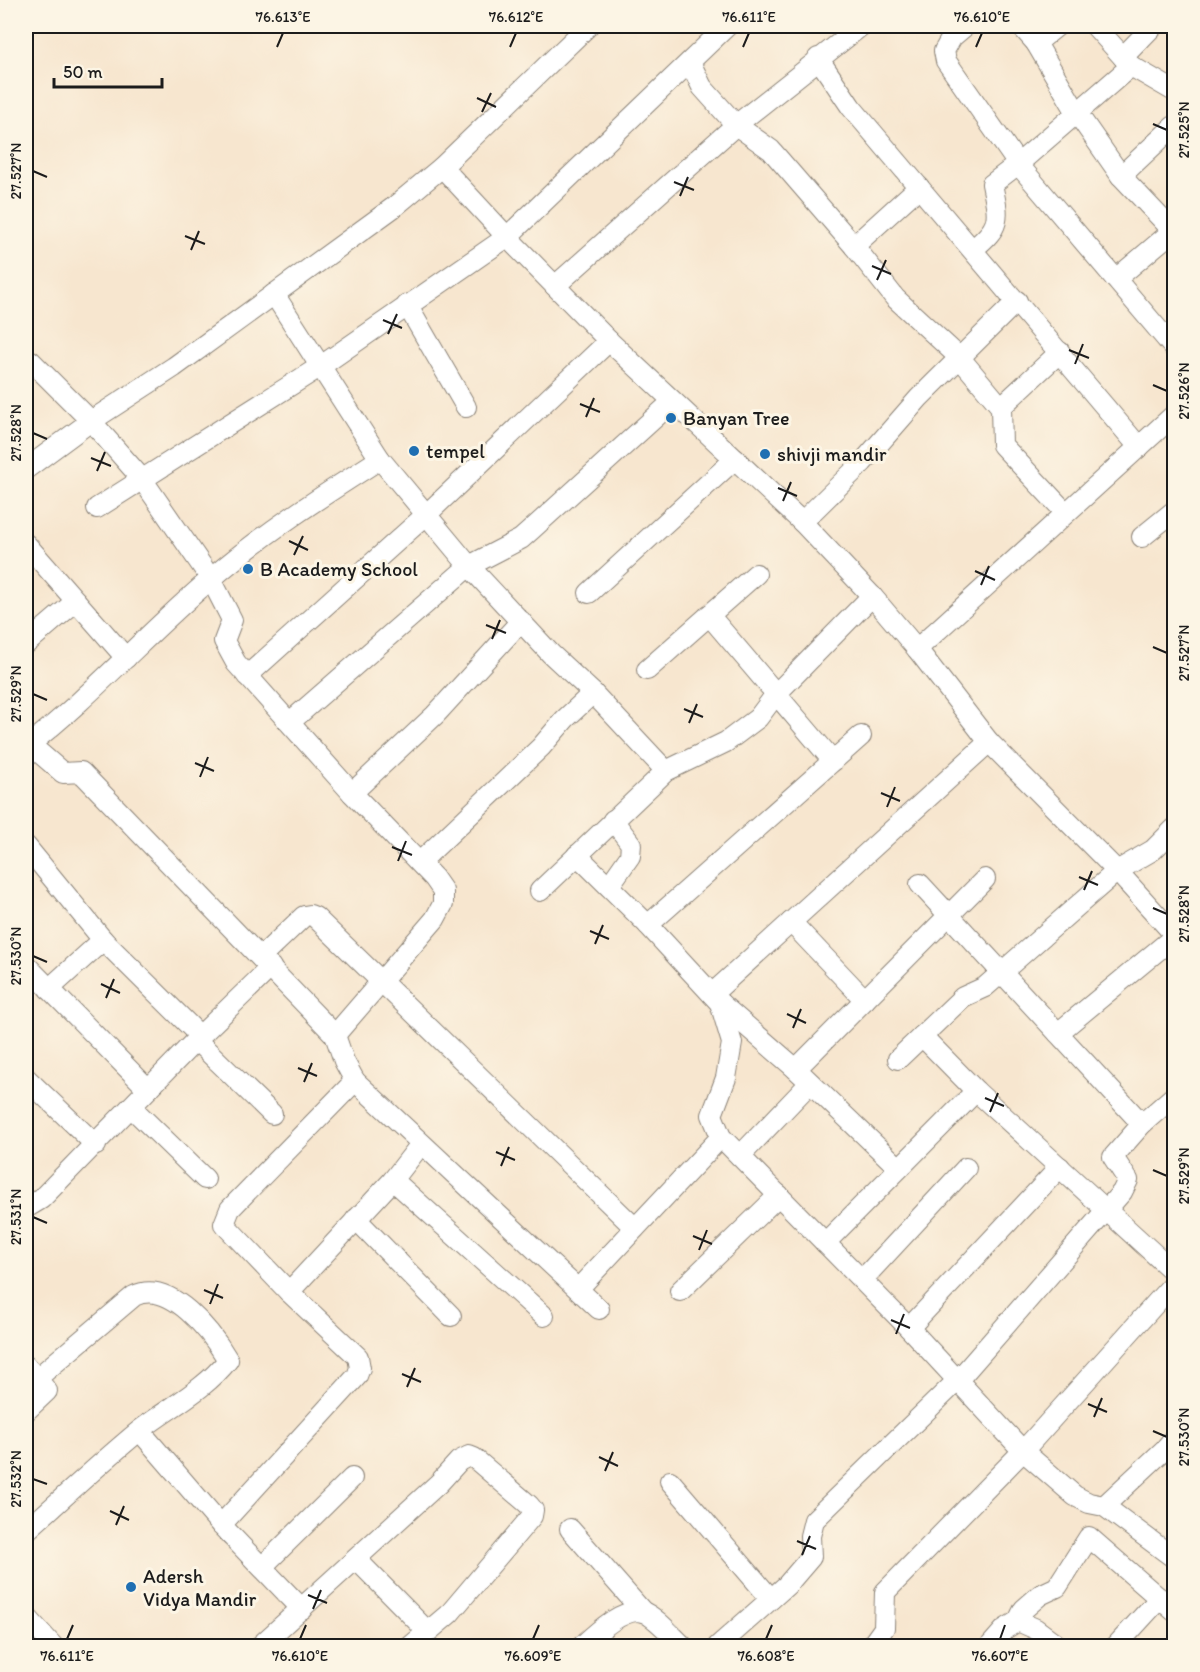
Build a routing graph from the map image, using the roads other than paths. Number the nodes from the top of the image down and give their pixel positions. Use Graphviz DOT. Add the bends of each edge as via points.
graph roads {
  1 [pos="588,26"];
  2 [pos="727,26"];
  3 [pos="965,26"];
  4 [pos="1021,26"];
  5 [pos="1057,26"];
  6 [pos="1095,26"];
  7 [pos="1153,26"];
  8 [pos="852,29"];
  9 [pos="1035,43"];
  10 [pos="818,58"];
  11 [pos="1127,61"];
  12 [pos="690,62"];
  13 [pos="1174,91"];
  14 [pos="1077,113"];
  15 [pos="736,125"];
  16 [pos="1174,126"];
  17 [pos="1018,164"];
  18 [pos="442,167"];
  19 [pos="1121,176"];
  20 [pos="919,187"];
  21 [pos="1174,231"];
  22 [pos="507,237"];
  23 [pos="854,246"];
  24 [pos="973,249"];
  25 [pos="1116,279"];
  26 [pos="555,286"];
  27 [pos="274,294"];
  28 [pos="1017,302"];
  29 [pos="407,305"];
  30 [pos="609,341"];
  31 [pos="1174,348"];
  32 [pos="1060,352"];
  33 [pos="960,358"];
  34 [pos="31,361"];
  35 [pos="321,366"];
  36 [pos="672,402"];
  37 [pos="466,407"];
  38 [pos="1001,407"];
  39 [pos="1174,415"];
  40 [pos="91,421"];
  41 [pos="1139,447"];
  42 [pos="380,459"];
  43 [pos="735,459"];
  44 [pos="26,469"];
  45 [pos="142,478"];
  46 [pos="97,508"];
  47 [pos="1174,511"];
  48 [pos="1066,513"];
  49 [pos="428,514"];
  50 [pos="802,522"];
  51 [pos="1142,537"];
  52 [pos="26,544"];
  53 [pos="469,566"];
  54 [pos="756,574"];
  55 [pos="211,579"];
  56 [pos="589,593"];
  57 [pos="872,596"];
  58 [pos="76,601"];
  59 [pos="709,615"];
  60 [pos="522,621"];
  61 [pos="26,644"];
  62 [pos="917,649"];
  63 [pos="126,658"];
  64 [pos="647,670"];
  65 [pos="247,676"];
  66 [pos="593,693"];
  67 [pos="776,694"];
  68 [pos="290,722"];
  69 [pos="861,736"];
  70 [pos="989,742"];
  71 [pos="27,744"];
  72 [pos="833,761"];
  73 [pos="666,771"];
  74 [pos="352,793"];
  75 [pos="613,820"];
  76 [pos="1174,829"];
  77 [pos="26,846"];
  78 [pos="577,855"];
  79 [pos="420,862"];
  80 [pos="1117,872"];
  81 [pos="984,879"];
  82 [pos="920,884"];
  83 [pos="609,886"];
  84 [pos="540,891"];
  85 [pos="949,915"];
  86 [pos="791,922"];
  87 [pos="648,925"];
  88 [pos="1174,936"];
  89 [pos="103,940"];
  90 [pos="266,962"];
  91 [pos="26,965"];
  92 [pos="1002,972"];
  93 [pos="380,981"];
  94 [pos="49,989"];
  95 [pos="716,998"];
  96 [pos="865,1000"];
  97 [pos="1058,1033"];
  98 [pos="335,1035"];
  99 [pos="922,1036"];
  100 [pos="198,1038"];
  101 [pos="898,1059"];
  102 [pos="803,1076"];
  103 [pos="26,1078"];
  104 [pos="355,1081"];
  105 [pos="148,1089"];
  106 [pos="976,1091"];
  107 [pos="1174,1096"];
  108 [pos="131,1107"];
  109 [pos="272,1114"];
  110 [pos="1142,1124"];
  111 [pos="721,1137"];
  112 [pos="421,1144"];
  113 [pos="96,1145"];
  114 [pos="740,1156"];
  115 [pos="1060,1167"];
  116 [pos="899,1168"];
  117 [pos="966,1168"];
  118 [pos="205,1179"];
  119 [pos="393,1180"];
  120 [pos="779,1195"];
  121 [pos="26,1208"];
  122 [pos="1106,1209"];
  123 [pos="356,1219"];
  124 [pos="634,1228"];
  125 [pos="825,1242"];
  126 [pos="1174,1272"];
  127 [pos="862,1280"];
  128 [pos="1174,1283"];
  129 [pos="578,1288"];
  130 [pos="680,1291"];
  131 [pos="289,1292"];
  132 [pos="599,1309"];
  133 [pos="451,1316"];
  134 [pos="544,1316"];
  135 [pos="909,1328"];
  136 [pos="31,1372"];
  137 [pos="958,1380"];
  138 [pos="26,1411"];
  139 [pos="140,1431"];
  140 [pos="1172,1448"];
  141 [pos="1023,1451"];
  142 [pos="352,1478"];
  143 [pos="670,1481"];
  144 [pos="1104,1506"];
  145 [pos="221,1524"];
  146 [pos="570,1529"];
  147 [pos="26,1531"];
  148 [pos="1174,1558"];
  149 [pos="356,1559"];
  150 [pos="262,1567"];
  151 [pos="1160,1598"];
  152 [pos="771,1599"];
  153 [pos="302,1609"];
  154 [pos="1174,1611"];
  155 [pos="643,1612"];
  156 [pos="26,1616"];
  157 [pos="1018,1621"];
  158 [pos="427,1631"];
  159 [pos="595,1642"];
  160 [pos="53,1647"];
  161 [pos="260,1647"];
  162 [pos="411,1647"];
  163 [pos="683,1647"];
  164 [pos="718,1647"];
  165 [pos="871,1647"];
  166 [pos="990,1647"];
  167 [pos="1059,1647"];
  168 [pos="1116,1647"];
  1 -- 18 [label="street"];
  2 -- 12 [label="street"];
  3 -- 17 [label="street" via="951,37 944,51 946,61"];
  4 -- 9 [label="street"];
  5 -- 9 [label="street"];
  6 -- 11 [label="street"];
  7 -- 11 [label="street"];
  8 -- 10 [label="street"];
  9 -- 14 [label="street"];
  10 -- 15 [label="street"];
  10 -- 20 [label="street" via="851,107"];
  11 -- 13 [label="street"];
  11 -- 14 [label="street"];
  12 -- 15 [label="street" via="702,87"];
  12 -- 22 [label="street"];
  14 -- 17 [label="street"];
  14 -- 19 [label="street"];
  15 -- 23 [label="street" via="771,150"];
  15 -- 26 [label="street"];
  16 -- 19 [label="street"];
  17 -- 24 [label="street" via="992,184 998,214 990,236"];
  17 -- 25 [label="street"];
  18 -- 22 [label="street"];
  18 -- 27 [label="street"];
  19 -- 21 [label="street"];
  20 -- 23 [label="street"];
  20 -- 24 [label="street"];
  21 -- 25 [label="street"];
  22 -- 26 [label="street"];
  22 -- 29 [label="street"];
  23 -- 33 [label="street" via="896,297"];
  24 -- 28 [label="street"];
  25 -- 31 [label="street"];
  26 -- 30 [label="street"];
  27 -- 35 [label="street"];
  27 -- 40 [label="street"];
  28 -- 32 [label="street"];
  28 -- 33 [label="street"];
  29 -- 35 [label="street"];
  29 -- 37 [label="street"];
  30 -- 36 [label="street"];
  30 -- 49 [label="street"];
  32 -- 38 [label="street"];
  32 -- 41 [label="street"];
  33 -- 38 [label="street"];
  33 -- 50 [label="street"];
  34 -- 40 [label="street"];
  35 -- 42 [label="street"];
  35 -- 45 [label="street"];
  36 -- 43 [label="street"];
  36 -- 53 [label="street" via="521,539"];
  38 -- 48 [label="street" via="1002,445"];
  39 -- 41 [label="street"];
  40 -- 44 [label="street"];
  40 -- 45 [label="street"];
  41 -- 48 [label="street"];
  42 -- 49 [label="street"];
  42 -- 55 [label="street" via="264,535"];
  43 -- 50 [label="street"];
  43 -- 56 [label="street"];
  45 -- 46 [label="street"];
  45 -- 55 [label="street"];
  47 -- 51 [label="street"];
  48 -- 62 [label="street"];
  49 -- 53 [label="street"];
  49 -- 65 [label="street"];
  50 -- 57 [label="street"];
  52 -- 58 [label="street"];
  53 -- 60 [label="street"];
  53 -- 68 [label="street"];
  54 -- 59 [label="street"];
  55 -- 63 [label="street"];
  55 -- 65 [label="street" via="232,620 224,641"];
  57 -- 62 [label="street"];
  57 -- 67 [label="street"];
  58 -- 61 [label="street"];
  58 -- 63 [label="street"];
  59 -- 64 [label="street"];
  59 -- 67 [label="street"];
  60 -- 66 [label="street"];
  60 -- 74 [label="street" via="435,715"];
  62 -- 70 [label="street"];
  63 -- 71 [label="street"];
  65 -- 68 [label="street"];
  66 -- 73 [label="street"];
  66 -- 79 [label="street"];
  67 -- 72 [label="street"];
  67 -- 73 [label="street" via="758,718 726,742"];
  68 -- 74 [label="street"];
  69 -- 72 [label="street"];
  70 -- 80 [label="street"];
  70 -- 86 [label="street"];
  71 -- 90 [label="street" via="63,773 81,772"];
  72 -- 87 [label="street"];
  73 -- 75 [label="street"];
  74 -- 79 [label="street"];
  75 -- 78 [label="street"];
  75 -- 83 [label="street" via="631,844 630,856"];
  76 -- 80 [label="street" via="1153,850"];
  77 -- 89 [label="street"];
  78 -- 83 [label="street"];
  78 -- 84 [label="street"];
  79 -- 93 [label="street" via="443,891 443,904 435,919"];
  80 -- 88 [label="street"];
  80 -- 92 [label="street"];
  81 -- 85 [label="street"];
  82 -- 85 [label="street"];
  83 -- 87 [label="street"];
  85 -- 92 [label="street"];
  85 -- 96 [label="street"];
  86 -- 95 [label="street"];
  86 -- 96 [label="street"];
  87 -- 95 [label="street"];
  88 -- 97 [label="street"];
  89 -- 94 [label="street"];
  89 -- 100 [label="street"];
  90 -- 93 [label="street" via="304,916 310,915 323,923"];
  90 -- 98 [label="street"];
  90 -- 100 [label="street"];
  91 -- 94 [label="street"];
  92 -- 97 [label="street"];
  92 -- 99 [label="street" via="985,987 963,997"];
  93 -- 98 [label="street"];
  93 -- 124 [label="street"];
  94 -- 105 [label="street"];
  95 -- 102 [label="street"];
  95 -- 111 [label="street" via="732,1043 726,1078 712,1115"];
  96 -- 102 [label="street"];
  97 -- 110 [label="street"];
  98 -- 104 [label="street"];
  99 -- 101 [label="street"];
  99 -- 106 [label="street"];
  100 -- 105 [label="street"];
  100 -- 109 [label="street"];
  102 -- 114 [label="street"];
  102 -- 116 [label="street"];
  103 -- 113 [label="street"];
  104 -- 112 [label="street"];
  104 -- 131 [label="street" via="230,1209 224,1224"];
  105 -- 108 [label="street"];
  106 -- 115 [label="street"];
  106 -- 116 [label="street"];
  107 -- 110 [label="street"];
  108 -- 113 [label="street"];
  108 -- 118 [label="street"];
  110 -- 122 [label="street" via="1113,1157 1128,1180"];
  111 -- 114 [label="street"];
  111 -- 124 [label="street"];
  112 -- 119 [label="street"];
  112 -- 129 [label="street"];
  113 -- 121 [label="street" via="41,1199"];
  114 -- 120 [label="street"];
  115 -- 122 [label="street"];
  115 -- 135 [label="street"];
  116 -- 125 [label="street"];
  117 -- 127 [label="street"];
  119 -- 123 [label="street"];
  119 -- 134 [label="street"];
  120 -- 125 [label="street"];
  120 -- 130 [label="street"];
  122 -- 126 [label="street"];
  122 -- 137 [label="street"];
  123 -- 131 [label="street"];
  123 -- 133 [label="street"];
  124 -- 129 [label="street"];
  125 -- 127 [label="street"];
  127 -- 135 [label="street"];
  128 -- 141 [label="street"];
  129 -- 132 [label="street"];
  131 -- 145 [label="street" via="358,1357 360,1368 357,1376"];
  135 -- 137 [label="street"];
  136 -- 138 [label="street" via="47,1391"];
  136 -- 139 [label="street" via="134,1296 142,1292 165,1295 183,1306 218,1343 228,1360"];
  137 -- 141 [label="street"];
  137 -- 152 [label="street" via="814,1520 811,1557"];
  139 -- 145 [label="street"];
  139 -- 147 [label="street"];
  140 -- 144 [label="street"];
  141 -- 144 [label="street" via="1075,1496"];
  141 -- 165 [label="street" via="885,1592 884,1628"];
  142 -- 150 [label="street"];
  143 -- 152 [label="street"];
  144 -- 148 [label="street"];
  145 -- 150 [label="street"];
  146 -- 155 [label="street"];
  149 -- 153 [label="street"];
  149 -- 158 [label="street"];
  149 -- 158 [label="street" via="463,1457 474,1458 529,1505 532,1516 521,1531 450,1613"];
  150 -- 153 [label="street"];
  151 -- 154 [label="street"];
  151 -- 157 [label="street" via="1089,1537 1057,1587 1040,1595"];
  151 -- 168 [label="street"];
  152 -- 164 [label="street"];
  153 -- 161 [label="street"];
  155 -- 159 [label="street" via="623,1614"];
  155 -- 163 [label="street"];
  156 -- 160 [label="street"];
  157 -- 166 [label="street"];
  157 -- 167 [label="street"];
  158 -- 162 [label="street"];
}
